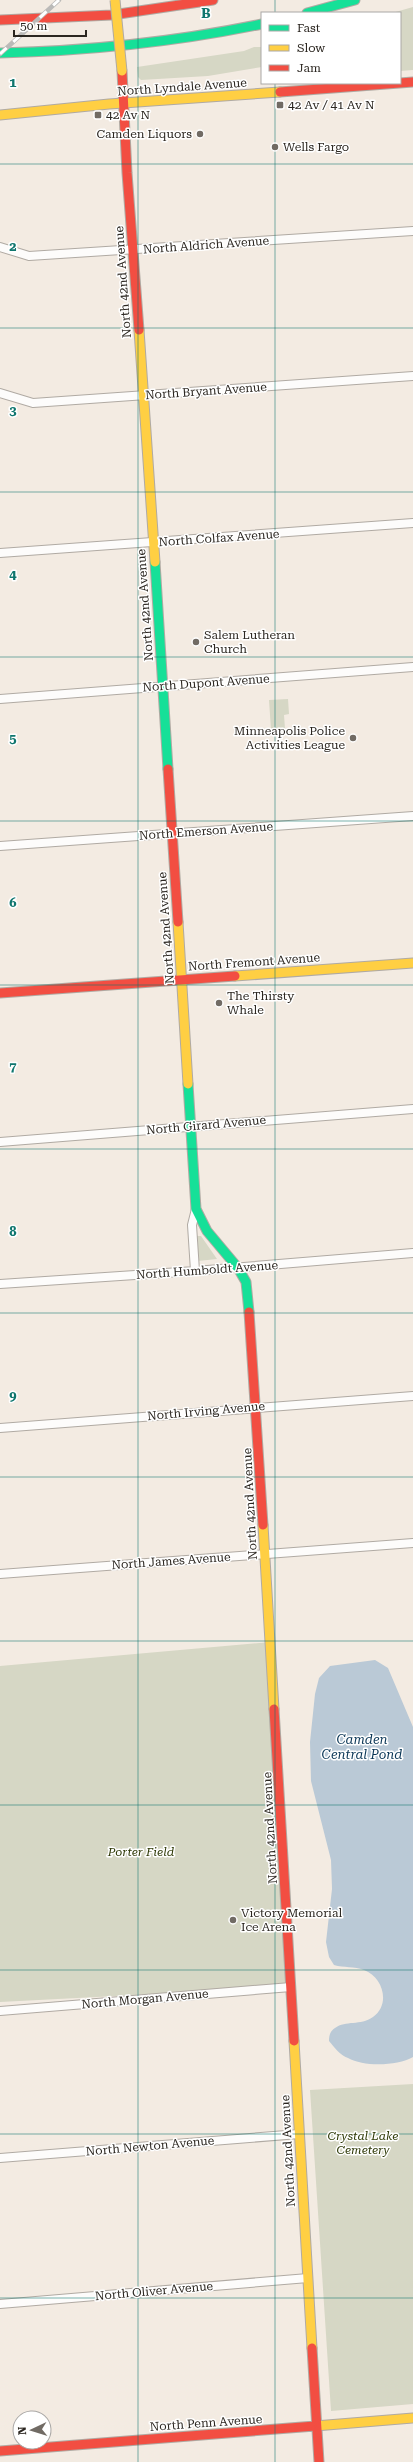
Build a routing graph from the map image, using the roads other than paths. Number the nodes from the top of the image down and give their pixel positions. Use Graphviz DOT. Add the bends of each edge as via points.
graph roads {
  1 [pos="115,0"];
  2 [pos="213,0"];
  3 [pos="354,0"];
  4 [pos="311,12"];
  5 [pos="0,20"];
  6 [pos="261,24"];
  7 [pos="0,53"];
  8 [pos="413,82"];
  9 [pos="401,83"];
  10 [pos="387,84"];
  11 [pos="122,104"];
  12 [pos="0,115"];
  13 [pos="413,231"];
  14 [pos="0,247"];
  15 [pos="133,250"];
  16 [pos="413,376"];
  17 [pos="0,393"];
  18 [pos="143,396"];
  19 [pos="413,523"];
  20 [pos="153,543"];
  21 [pos="0,553"];
  22 [pos="413,667"];
  23 [pos="162,686"];
  24 [pos="0,699"];
  25 [pos="413,816"];
  26 [pos="172,834"];
  27 [pos="0,846"];
  28 [pos="413,963"];
  29 [pos="181,980"];
  30 [pos="0,993"];
  31 [pos="413,1109"];
  32 [pos="190,1126"];
  33 [pos="0,1142"];
  34 [pos="196,1209"];
  35 [pos="413,1253"];
  36 [pos="238,1268"];
  37 [pos="195,1271"];
  38 [pos="0,1284"];
  39 [pos="413,1396"];
  40 [pos="257,1408"];
  41 [pos="0,1428"];
  42 [pos="413,1542"];
  43 [pos="266,1554"];
  44 [pos="0,1574"];
  45 [pos="291,1987"];
  46 [pos="0,2011"];
  47 [pos="299,2134"];
  48 [pos="0,2158"];
  49 [pos="308,2278"];
  50 [pos="0,2304"];
  51 [pos="413,2418"];
  52 [pos="317,2426"];
  53 [pos="0,2451"];
  54 [pos="319,2462"];
  1 -- 11 [label="main road, North 42nd Avenue, bridge" via="122,71"];
  2 -- 5 [label="main road" via="112,15"];
  3 -- 4 [label="main road"];
  6 -- 7 [label="main road" via="206,35 115,47"];
  8 -- 9 [label="main road, North Lyndale Avenue"];
  10 -- 11 [label="main road, North Lyndale Avenue"];
  11 -- 12 [label="main road, North Lyndale Avenue"];
  11 -- 15 [label="main road, North 42nd Avenue"];
  13 -- 15 [label="street, North Aldrich Avenue"];
  14 -- 15 [label="street, North Aldrich Avenue" via="29,256"];
  15 -- 18 [label="main road, North 42nd Avenue"];
  16 -- 18 [label="street, North Bryant Avenue"];
  17 -- 18 [label="street, North Bryant Avenue" via="34,403"];
  18 -- 20 [label="main road, North 42nd Avenue"];
  19 -- 20 [label="street, North Colfax Avenue"];
  20 -- 21 [label="street, North Colfax Avenue"];
  20 -- 23 [label="main road, North 42nd Avenue"];
  22 -- 23 [label="street, North Dupont Avenue"];
  23 -- 24 [label="street, North Dupont Avenue"];
  23 -- 26 [label="main road, North 42nd Avenue"];
  25 -- 26 [label="street, North Emerson Avenue"];
  26 -- 27 [label="street, North Emerson Avenue"];
  26 -- 29 [label="main road, North 42nd Avenue"];
  28 -- 29 [label="main road, North Fremont Avenue"];
  29 -- 30 [label="main road, North Fremont Avenue"];
  29 -- 32 [label="main road, North 42nd Avenue"];
  31 -- 32 [label="street, North Girard Avenue"];
  32 -- 33 [label="street, North Girard Avenue"];
  32 -- 34 [label="main road, North 42nd Avenue"];
  34 -- 36 [label="main road, North 42nd Avenue" via="207,1231"];
  34 -- 37 [label="street, North 42nd Avenue" via="192,1225"];
  35 -- 36 [label="street, North Humboldt Avenue"];
  36 -- 37 [label="street, North Humboldt Avenue"];
  36 -- 40 [label="main road, North 42nd Avenue" via="246,1282 248,1294"];
  37 -- 38 [label="street, North Humboldt Avenue"];
  39 -- 40 [label="street, North Irving Avenue"];
  40 -- 41 [label="street, North Irving Avenue"];
  40 -- 43 [label="main road, North 42nd Avenue"];
  42 -- 43 [label="street, North James Avenue"];
  43 -- 44 [label="street, North James Avenue"];
  43 -- 45 [label="main road, North 42nd Avenue"];
  45 -- 46 [label="street, North Morgan Avenue"];
  45 -- 47 [label="main road, North 42nd Avenue"];
  47 -- 48 [label="street, North Newton Avenue"];
  47 -- 49 [label="main road, North 42nd Avenue"];
  49 -- 50 [label="street, North Oliver Avenue"];
  49 -- 52 [label="main road, North 42nd Avenue"];
  51 -- 52 [label="main road, North Penn Avenue"];
  52 -- 53 [label="main road, North Penn Avenue"];
  52 -- 54 [label="main road, North 42nd Avenue"];
}
